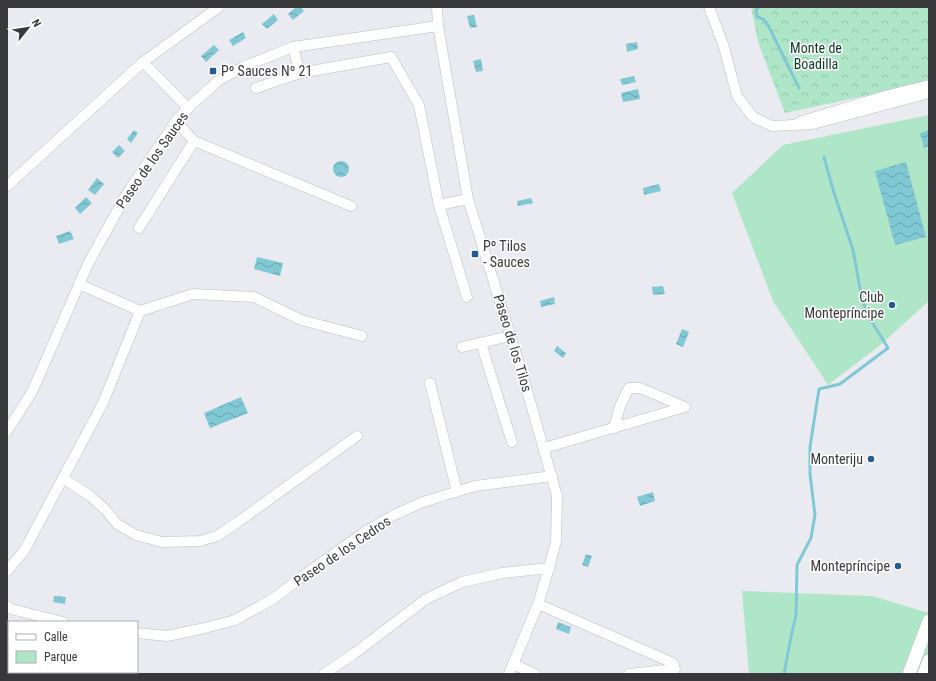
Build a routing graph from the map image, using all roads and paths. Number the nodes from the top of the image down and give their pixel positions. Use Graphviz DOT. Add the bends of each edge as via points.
graph roads {
  1 [pos="219,7"];
  2 [pos="437,7"];
  3 [pos="709,7"];
  4 [pos="438,26"];
  5 [pos="293,47"];
  6 [pos="143,62"];
  7 [pos="300,73"];
  8 [pos="929,85"];
  9 [pos="256,88"];
  10 [pos="929,93"];
  11 [pos="188,108"];
  12 [pos="176,121"];
  13 [pos="788,126"];
  14 [pos="194,142"];
  15 [pos="7,186"];
  16 [pos="468,199"];
  17 [pos="439,205"];
  18 [pos="351,206"];
  19 [pos="139,228"];
  20 [pos="79,284"];
  21 [pos="467,297"];
  22 [pos="140,311"];
  23 [pos="362,336"];
  24 [pos="510,336"];
  25 [pos="481,343"];
  26 [pos="462,347"];
  27 [pos="430,383"];
  28 [pos="614,428"];
  29 [pos="7,431"];
  30 [pos="356,436"];
  31 [pos="512,442"];
  32 [pos="544,448"];
  33 [pos="552,476"];
  34 [pos="64,479"];
  35 [pos="457,492"];
  36 [pos="549,568"];
  37 [pos="7,571"];
  38 [pos="538,604"];
  39 [pos="7,606"];
  40 [pos="59,621"];
  41 [pos="929,621"];
  42 [pos="138,633"];
  43 [pos="929,661"];
  44 [pos="513,664"];
  45 [pos="324,674"];
  46 [pos="509,674"];
  47 [pos="535,674"];
  48 [pos="630,674"];
  49 [pos="909,674"];
  50 [pos="924,674"];
  1 -- 6 [label="street"];
  2 -- 4 [label="street, Paseo de los Tilos"];
  3 -- 13 [label="street" via="724,47 737,96 754,117 772,126"];
  4 -- 5 [label="street, Paseo de los Sauces"];
  4 -- 16 [label="street, Paseo de los Tilos"];
  5 -- 7 [label="street"];
  5 -- 11 [label="street, Paseo de los Sauces" via="243,67 218,81"];
  6 -- 11 [label="street"];
  6 -- 15 [label="street"];
  7 -- 9 [label="street"];
  7 -- 17 [label="street" via="391,57 418,105"];
  8 -- 13 [label="street" via="810,117"];
  10 -- 13 [label="street" via="813,124"];
  11 -- 12 [label="street, Paseo de los Sauces"];
  12 -- 14 [label="street"];
  12 -- 20 [label="street, Paseo de los Sauces" via="126,195"];
  14 -- 18 [label="street"];
  14 -- 19 [label="street"];
  16 -- 17 [label="street"];
  16 -- 24 [label="street, Paseo de los Tilos"];
  17 -- 21 [label="street"];
  20 -- 22 [label="street"];
  20 -- 29 [label="street, Paseo de los Sauces" via="32,392"];
  22 -- 23 [label="street" via="193,294 254,297 301,320"];
  22 -- 34 [label="street" via="104,403"];
  24 -- 25 [label="street"];
  24 -- 32 [label="street, Paseo de los Tilos"];
  25 -- 26 [label="street"];
  25 -- 31 [label="street"];
  27 -- 35 [label="street"];
  28 -- 28 [label="street" via="671,411 685,407 640,388 629,388 620,406"];
  28 -- 32 [label="street"];
  30 -- 34 [label="street" via="222,533 200,541 162,542 136,535 117,524 90,496"];
  32 -- 33 [label="street, Paseo de los Tilos"];
  33 -- 35 [label="street, Paseo de los Cedros" via="475,486"];
  33 -- 36 [label="street, Paseo de los Tilos" via="557,496 556,541"];
  34 -- 37 [label="street" via="24,552"];
  35 -- 42 [label="street, Paseo de los Cedros" via="423,502 366,531 274,599 235,620 167,636"];
  36 -- 38 [label="street, Paseo de los Tilos"];
  36 -- 45 [label="street" via="462,582 426,599"];
  38 -- 44 [label="street, Paseo de los Tilos"];
  38 -- 48 [label="street" via="673,663 675,669"];
  39 -- 40 [label="street"];
  41 -- 49 [label="street"];
  43 -- 50 [label="street"];
  44 -- 46 [label="street, Paseo de los Tilos"];
  44 -- 47 [label="street"];
}
